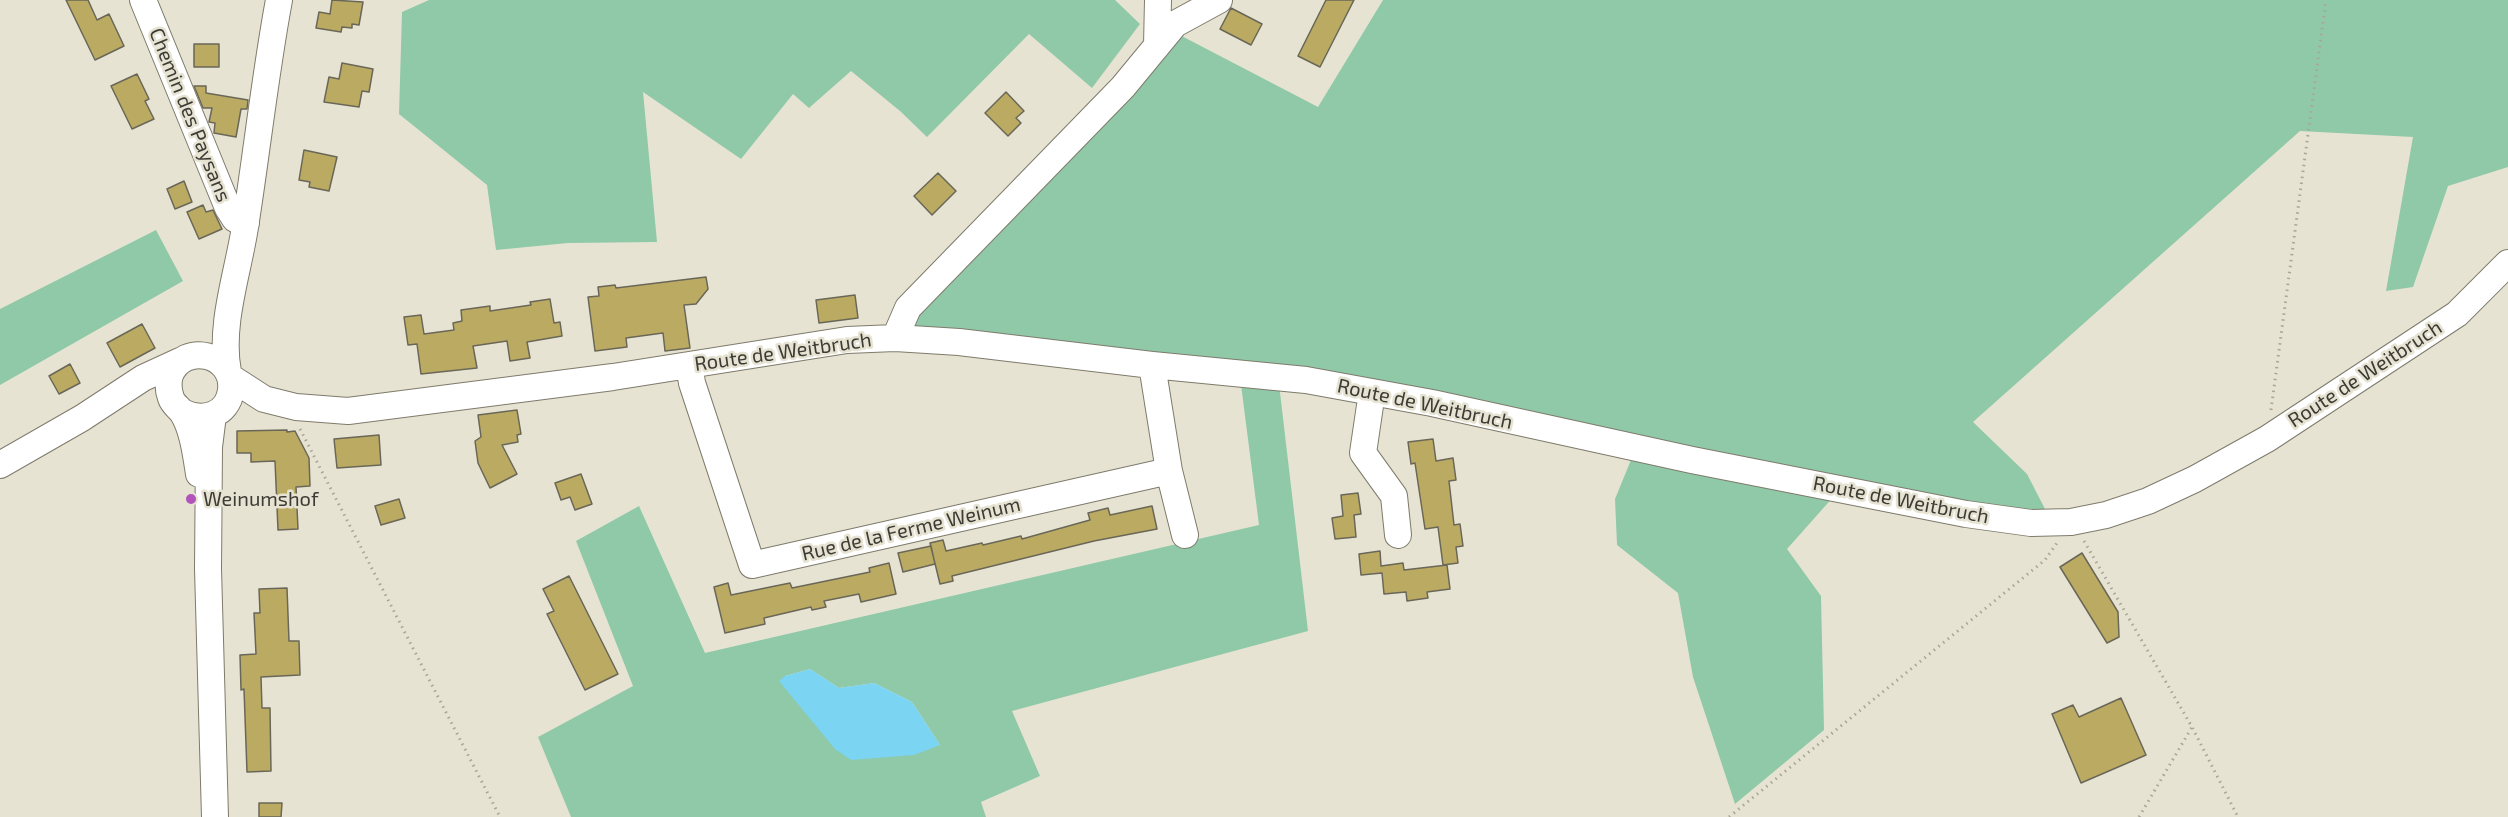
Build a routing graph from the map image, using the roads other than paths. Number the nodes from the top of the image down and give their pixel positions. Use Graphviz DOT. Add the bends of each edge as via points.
graph roads {
  1 [pos="143,0"];
  2 [pos="279,0"];
  3 [pos="1158,0"];
  4 [pos="1219,0"];
  5 [pos="1157,46"];
  6 [pos="246,223"];
  7 [pos="2508,263"];
  8 [pos="233,292"];
  9 [pos="895,338"];
  10 [pos="184,359"];
  11 [pos="689,365"];
  12 [pos="1152,365"];
  13 [pos="229,374"];
  14 [pos="1372,392"];
  15 [pos="264,399"];
  16 [pos="178,409"];
  17 [pos="93,412"];
  18 [pos="217,412"];
  19 [pos="0,465"];
  20 [pos="1169,471"];
  21 [pos="1185,535"];
  22 [pos="1398,535"];
  23 [pos="208,569"];
  24 [pos="215,817"];
  1 -- 6 [label="street, Chemin des Paysans" via="228,208 235,219"];
  2 -- 6 [label="street, Chemin des Paysans"];
  3 -- 5 [label="street"];
  4 -- 5 [label="street" via="1175,24"];
  5 -- 9 [label="street" via="1123,87 908,308"];
  6 -- 8 [label="street, Chemin des Paysans"];
  7 -- 14 [label="street, Route de Weitbruch" via="2457,314 2267,439 2148,501 2072,522 2031,523 1966,514"];
  8 -- 10 [label="street, Chemin des Paysans" via="215,324"];
  8 -- 13 [label="street, Chemin des Paysans" via="226,351"];
  9 -- 11 [label="street, Route de Weitbruch" via="847,340"];
  9 -- 12 [label="street, Route de Weitbruch"];
  10 -- 13 [label="street, Route de Weitbruch" via="207,355 216,358"];
  10 -- 16 [label="street" via="169,377 168,387"];
  10 -- 17 [label="street, Route de Weitbruch" via="143,378"];
  11 -- 15 [label="street, Route de Weitbruch" via="348,411 296,407"];
  11 -- 20 [label="street, Rue de la Ferme Weinum" via="752,565"];
  12 -- 14 [label="street, Route de Weitbruch" via="1306,380"];
  12 -- 20 [label="street"];
  13 -- 15 [label="street, Route de Weitbruch"];
  13 -- 18 [label="street" via="231,394"];
  14 -- 22 [label="street" via="1363,453 1394,496"];
  15 -- 18 [label="street, Route de Weitbruch"];
  16 -- 17 [label="street, Route de Weitbruch" via="146,397 132,397"];
  16 -- 18 [label="street, Route de Weitbruch" via="202,418"];
  16 -- 23 [label="street" via="195,449"];
  17 -- 19 [label="street, Route de Weitbruch"];
  18 -- 23 [label="street" via="209,447"];
  20 -- 21 [label="street"];
  23 -- 24 [label="street"];
}
